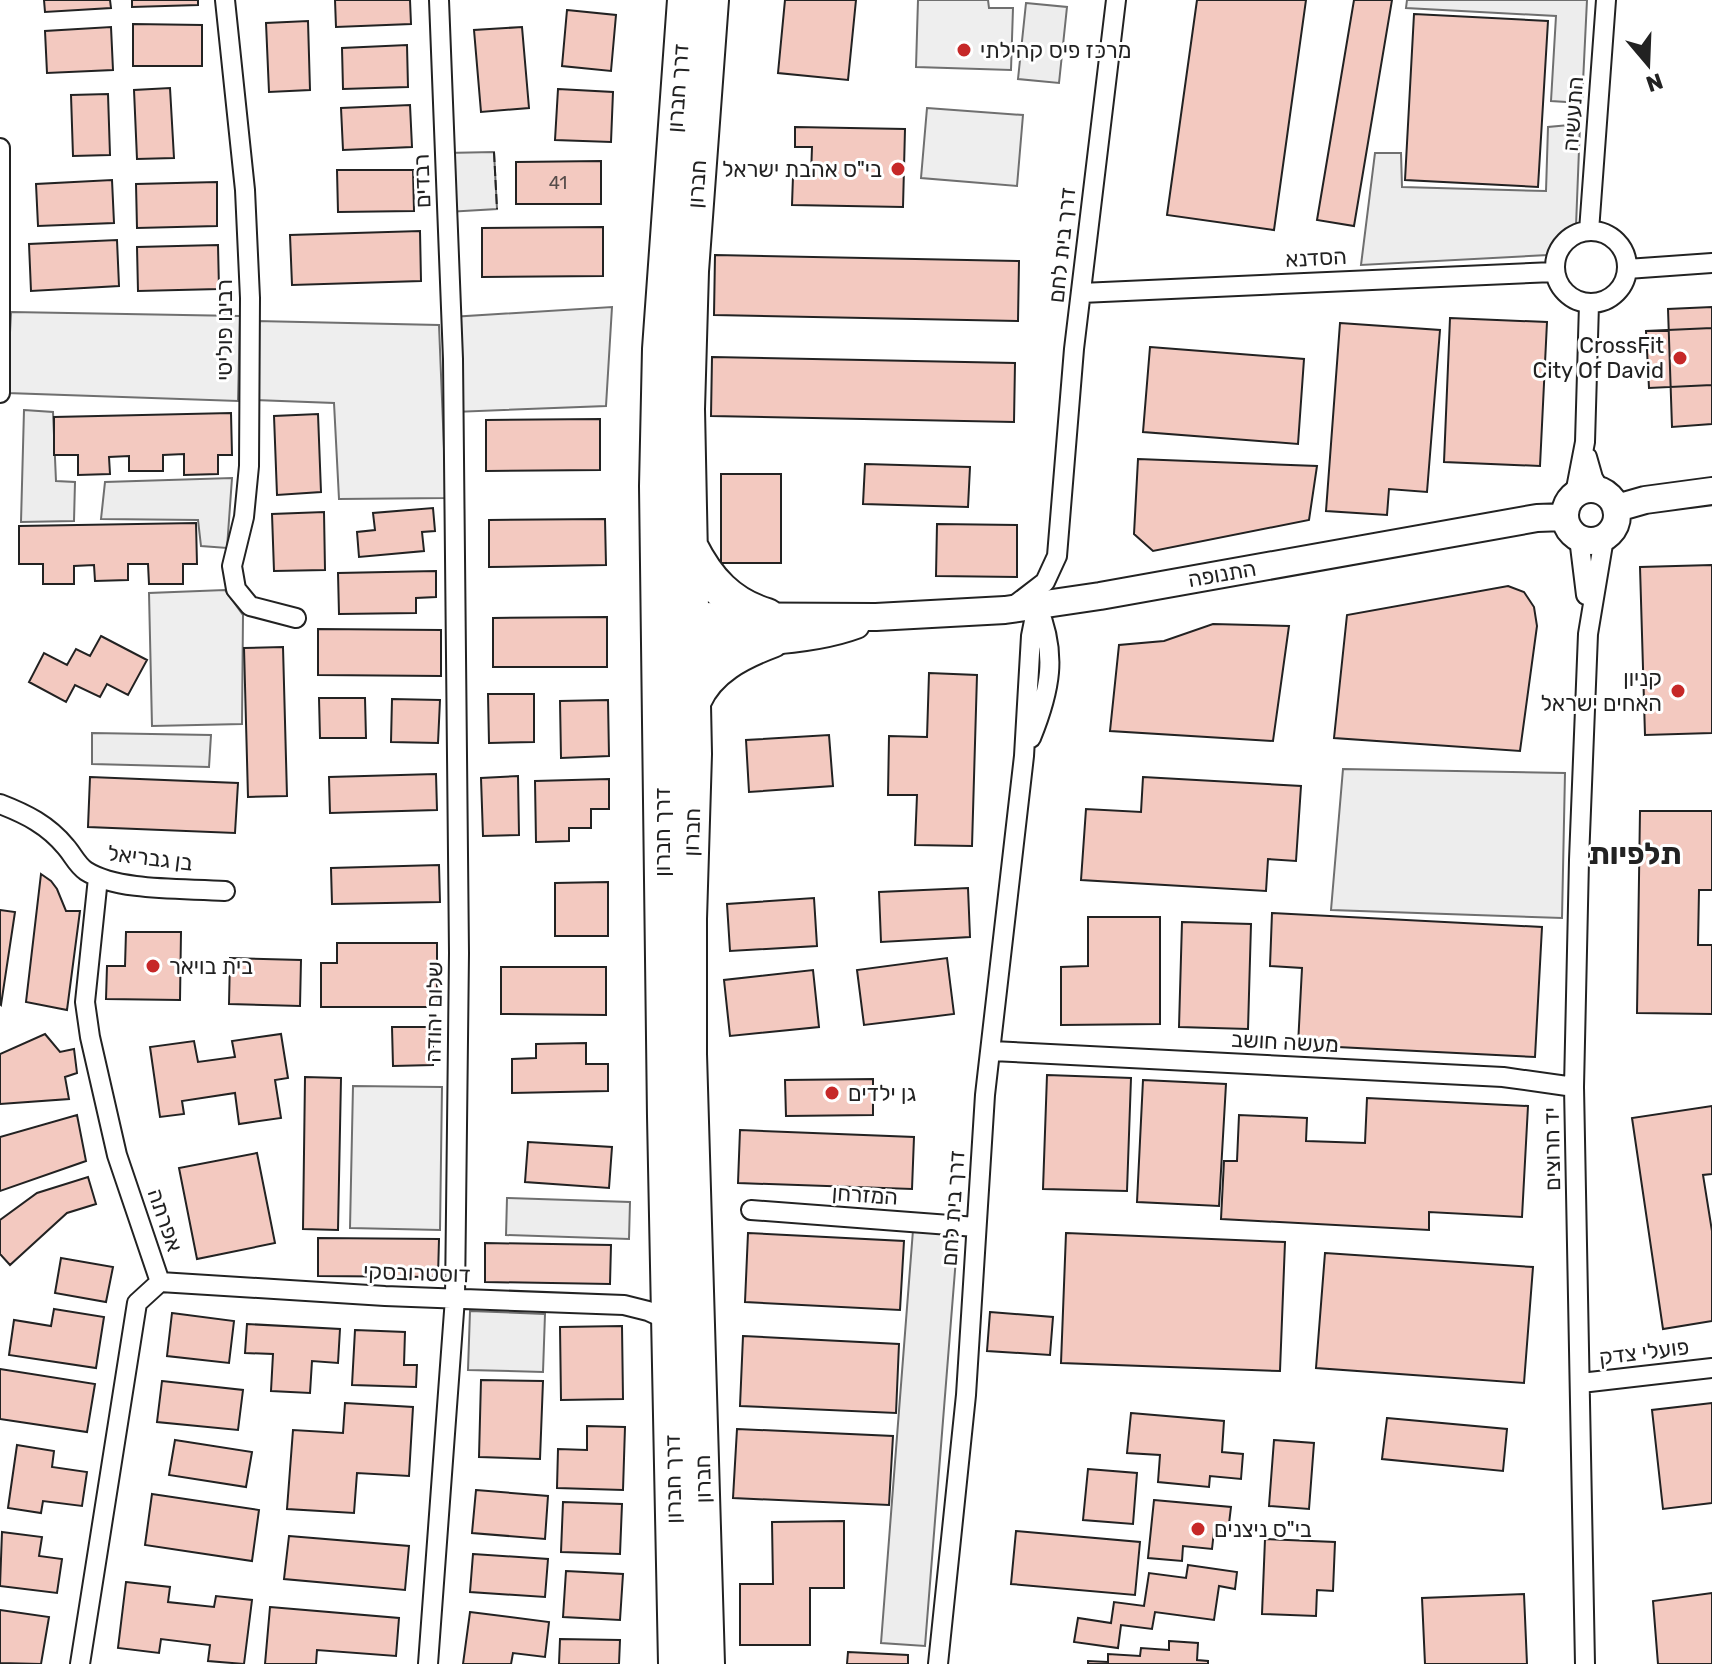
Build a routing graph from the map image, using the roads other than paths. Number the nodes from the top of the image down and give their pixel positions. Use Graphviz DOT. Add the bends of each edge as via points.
graph roads {
  1 [pos="225,0"];
  2 [pos="439,0"];
  3 [pos="685,0"];
  4 [pos="711,0"];
  5 [pos="1116,0"];
  6 [pos="1606,0"];
  7 [pos="0,148"];
  8 [pos="1589,231"];
  9 [pos="1712,263"];
  10 [pos="1627,269"];
  11 [pos="1554,272"];
  12 [pos="1081,293"];
  13 [pos="1589,304"];
  14 [pos="453,359"];
  15 [pos="0,393"];
  16 [pos="1712,491"];
  17 [pos="1590,514"];
  18 [pos="689,546"];
  19 [pos="1037,606"];
  20 [pos="1005,610"];
  21 [pos="296,618"];
  22 [pos="692,628"];
  23 [pos="769,628"];
  24 [pos="659,630"];
  25 [pos="694,700"];
  26 [pos="0,804"];
  27 [pos="98,878"];
  28 [pos="225,891"];
  29 [pos="992,1051"];
  30 [pos="1574,1087"];
  31 [pos="751,1210"];
  32 [pos="976,1227"];
  33 [pos="160,1282"];
  34 [pos="455,1298"];
  35 [pos="670,1321"];
  36 [pos="1712,1368"];
  37 [pos="1581,1383"];
  38 [pos="80,1664"];
  39 [pos="428,1664"];
  40 [pos="676,1664"];
  41 [pos="707,1664"];
  42 [pos="938,1664"];
  43 [pos="1585,1664"];
  1 -- 21 [label="street, רבינו פוליטי" via="245,190 250,298 249,466 232,566 236,589 250,606"];
  2 -- 14 [label="street, רבדים"];
  3 -- 24 [label="highway, דרך חברון" via="658,389"];
  4 -- 18 [label="highway, חברון" via="691,271"];
  5 -- 12 [label="street, דרך בית לחם"];
  6 -- 8 [label="street, התעשיה"];
  7 -- 15 [label="street"];
  8 -- 10 [label="street" via="1621,246"];
  8 -- 11 [label="street" via="1559,248"];
  9 -- 10 [label="street"];
  10 -- 13 [label="street" via="1619,291"];
  11 -- 12 [label="street, הסדנא"];
  11 -- 13 [label="street" via="1564,293"];
  12 -- 20 [label="street, דרך בית לחם" via="1058,547 1051,573 1029,596"];
  13 -- 17 [label="street, יד חרוצים" via="1585,442"];
  14 -- 34 [label="street, שלום יהודה" via="459,835"];
  16 -- 17 [label="street, התנופה"];
  17 -- 19 [label="street, התנופה" via="1537,518"];
  17 -- 30 [label="street, יד חרוצים"];
  18 -- 22 [label="highway, חברון"];
  18 -- 23 [label="highway" via="724,594"];
  19 -- 20 [label="street, התנופה"];
  19 -- 29 [label="street, דרך בית לחם" via="1048,634 1050,668 1024,756"];
  20 -- 23 [label="street, התנופה" via="876,617 828,634"];
  22 -- 23 [label="street, התנופה"];
  22 -- 24 [label="street, התנופה"];
  22 -- 25 [label="highway, חברון"];
  23 -- 25 [label="highway" via="717,669"];
  24 -- 35 [label="highway, דרך חברון"];
  25 -- 41 [label="highway, חברון" via="689,1054"];
  26 -- 27 [label="street, בן גבריאל" via="55,834 82,868"];
  27 -- 28 [label="street, בן גבריאל"];
  27 -- 33 [label="street, אפרתה" via="85,1002 90,1037 117,1155"];
  29 -- 30 [label="street, מעשה חושב" via="1503,1077"];
  29 -- 32 [label="street, דרך בית לחם"];
  30 -- 37 [label="street, יד חרוצים"];
  31 -- 32 [label="street, המזרחן"];
  32 -- 42 [label="street, דרך בית לחם" via="966,1395"];
  33 -- 34 [label="street, דוסטרובסקי"];
  33 -- 38 [label="street, אפרתה" via="137,1303"];
  34 -- 35 [label="street, דוסטרובסקי" via="624,1305"];
  34 -- 39 [label="street, שלום יהודה"];
  35 -- 40 [label="highway, דרך חברון"];
  36 -- 37 [label="street, פועלי צדק"];
  37 -- 43 [label="street, יד חרוצים"];
}
